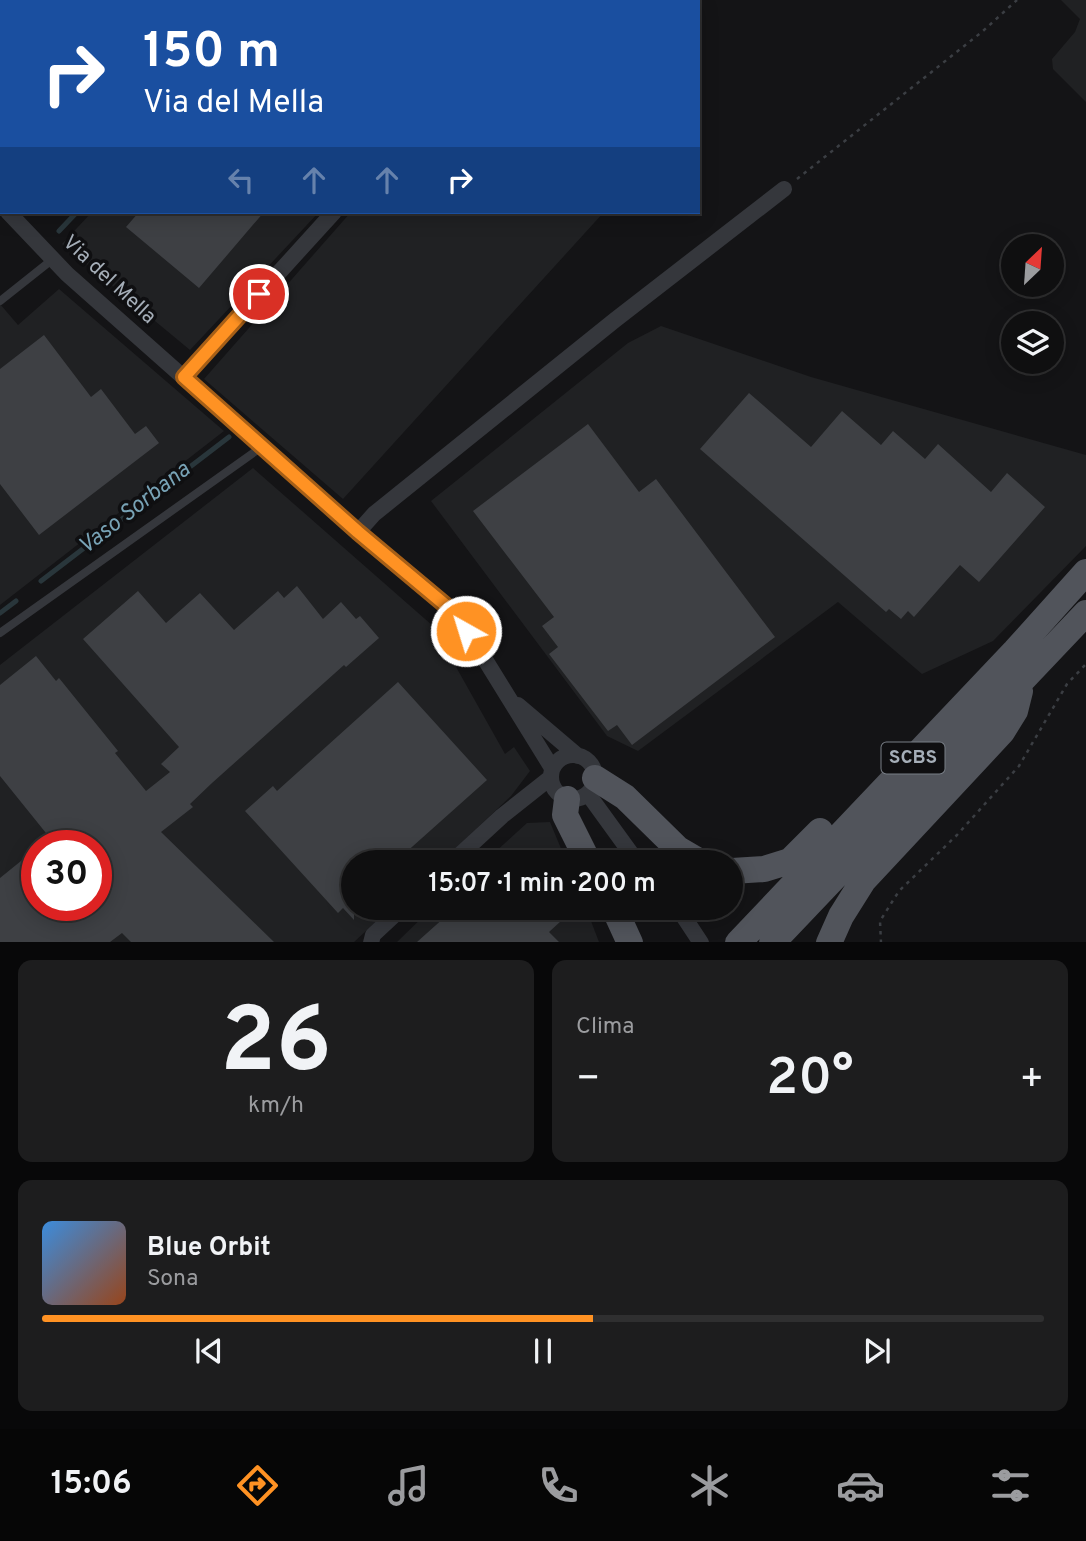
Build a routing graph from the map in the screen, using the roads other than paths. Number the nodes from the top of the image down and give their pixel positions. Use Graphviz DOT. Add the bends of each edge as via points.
graph roads {
  1 [pos="784,189"];
  2 [pos="10,214"];
  3 [pos="332,214"];
  4 [pos="53,259"];
  5 [pos="0,301"];
  6 [pos="184,377"];
  7 [pos="262,446"];
  8 [pos="358,532"];
  9 [pos="1086,572"];
  10 [pos="1086,613"];
  11 [pos="0,632"];
  12 [pos="1015,651"];
  13 [pos="1023,680"];
  14 [pos="505,694"];
  15 [pos="578,755"];
  16 [pos="568,785"];
  17 [pos="465,850"];
  18 [pos="582,850"];
  19 [pos="626,850"];
  20 [pos="680,850"];
  21 [pos="743,870"];
  22 [pos="389,920"];
  23 [pos="619,920"];
  24 [pos="686,920"];
  25 [pos="372,942"];
  26 [pos="630,942"];
  27 [pos="700,942"];
  28 [pos="739,942"];
  29 [pos="773,942"];
  30 [pos="829,942"];
  1 -- 8 [label="street" via="374,514"];
  2 -- 4 [label="street, Via del Mella"];
  3 -- 6 [label="street"];
  4 -- 5 [label="lane"];
  4 -- 6 [label="street, Via del Mella"];
  6 -- 7 [label="street, Via del Mella"];
  7 -- 8 [label="street, Via del Mella"];
  7 -- 11 [label="lane"];
  8 -- 14 [label="street, Via del Mella" via="450,609"];
  9 -- 12 [label="main road, SCBS"];
  10 -- 13 [label="main road, SCBS"];
  12 -- 21 [label="main road" via="961,681 790,861"];
  12 -- 28 [label="main road, SCBS"];
  13 -- 29 [label="main road, SCBS"];
  13 -- 30 [label="main road" via="1015,711 1002,732 863,881"];
  14 -- 15 [label="street, Via del Mella"];
  14 -- 16 [label="street, Via del Mella"];
  15 -- 16 [label="street" via="562,758"];
  15 -- 16 [label="street, Via del Mella" via="590,764"];
  16 -- 17 [label="street" via="502,816"];
  16 -- 18 [label="main road" via="565,815"];
  16 -- 19 [label="street, Via del Mella"];
  16 -- 20 [label="main road" via="625,797"];
  22 -- 25 [label="street" via="373,935"];
  23 -- 26 [label="main road"];
  24 -- 27 [label="street"];
}
